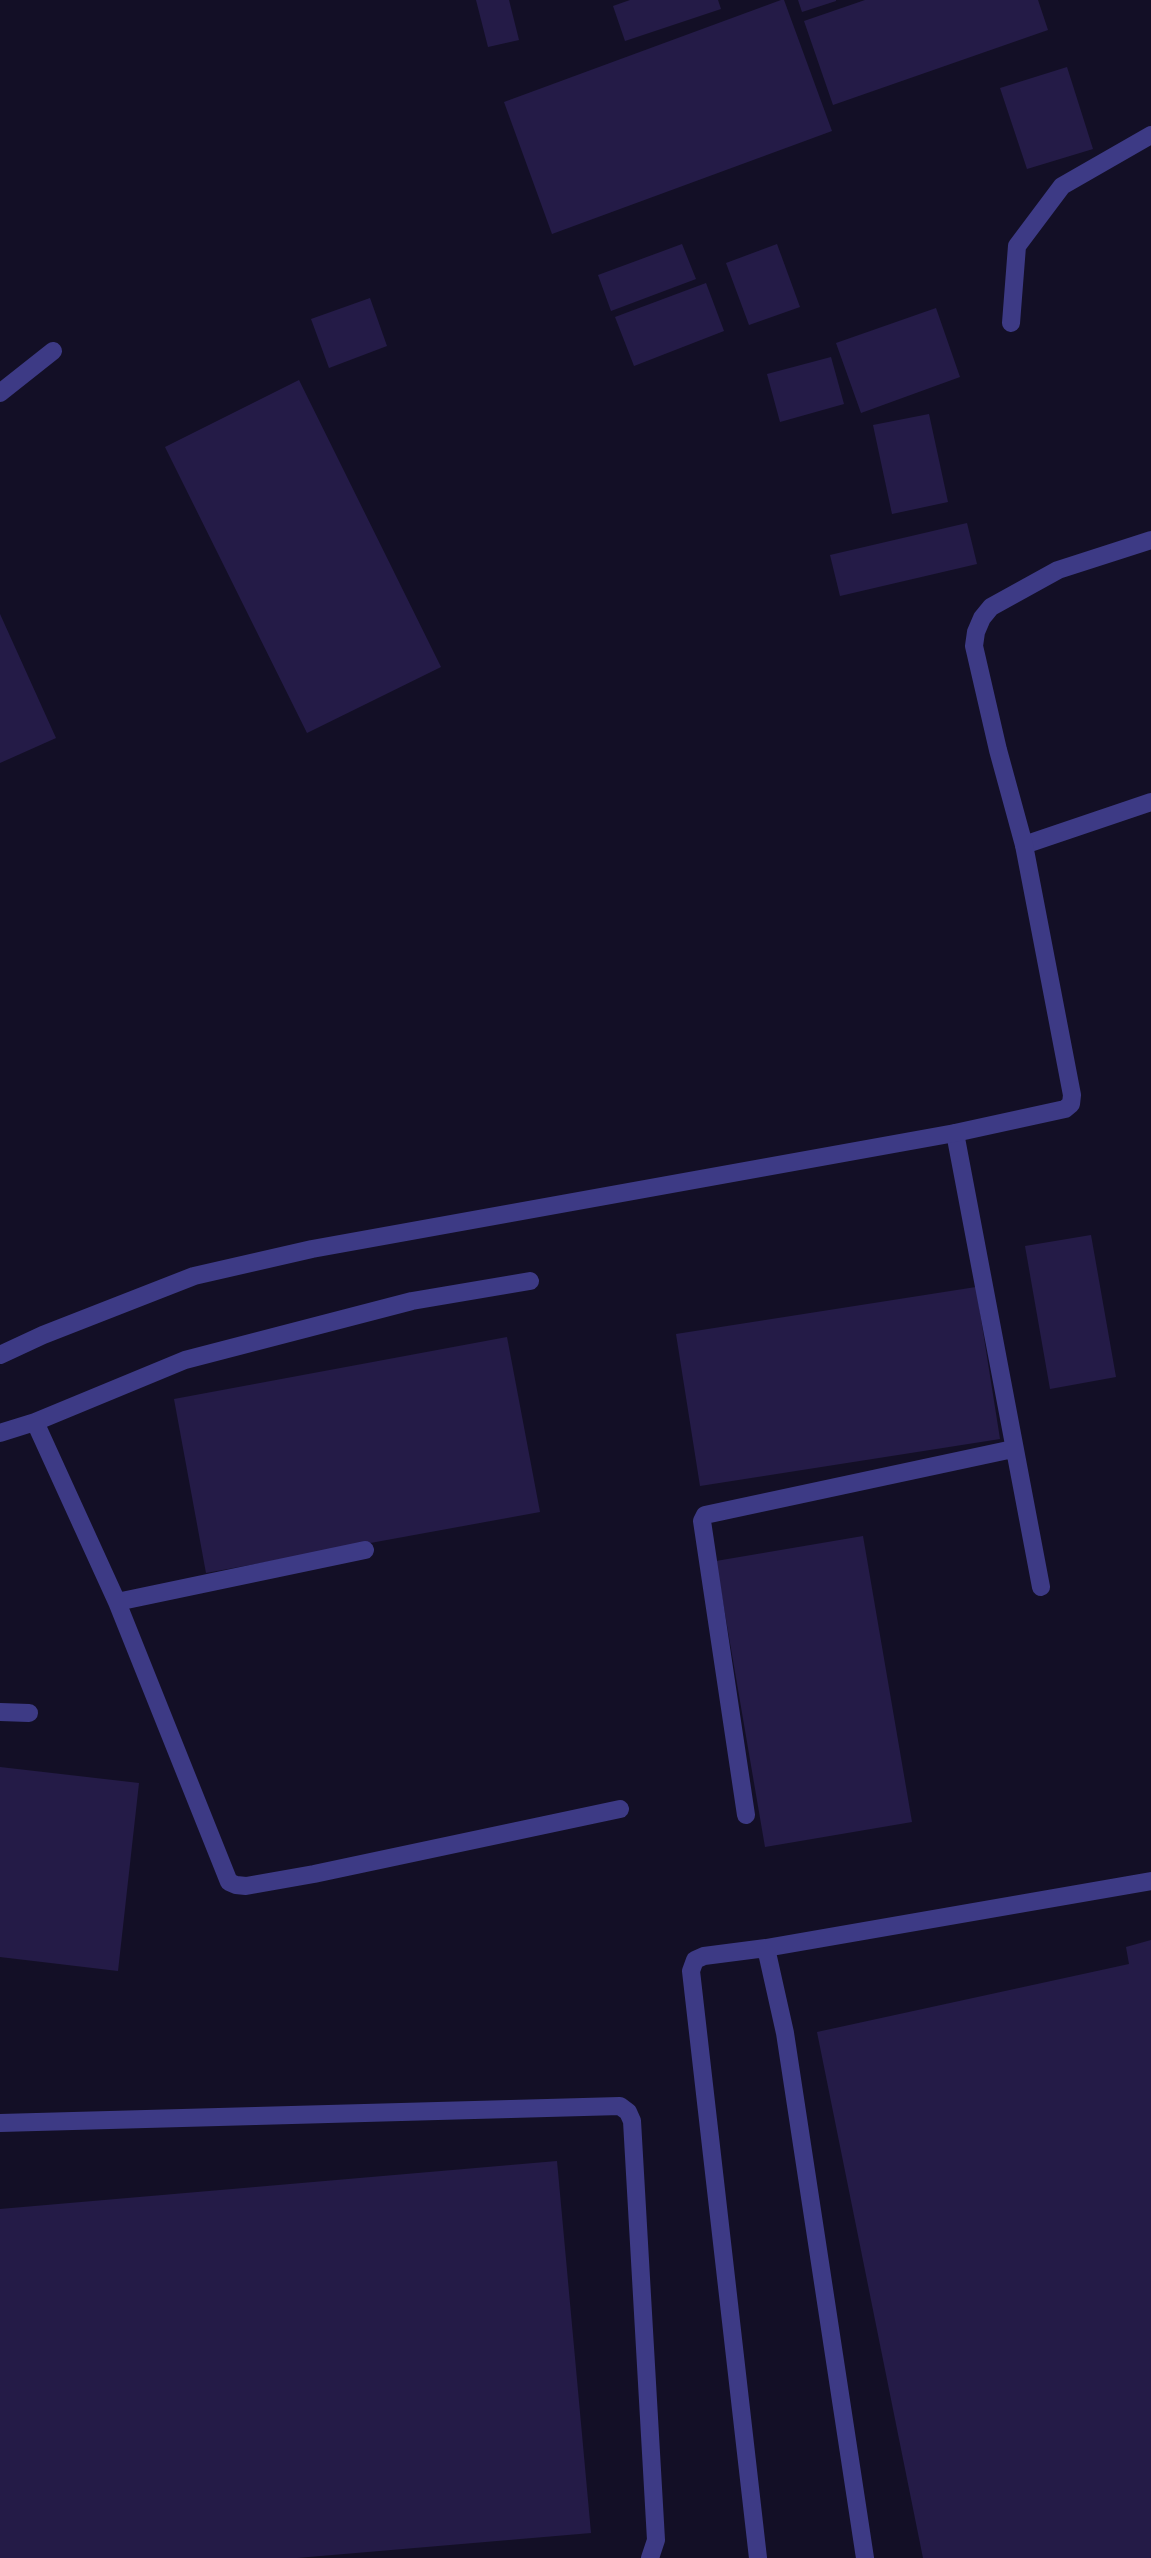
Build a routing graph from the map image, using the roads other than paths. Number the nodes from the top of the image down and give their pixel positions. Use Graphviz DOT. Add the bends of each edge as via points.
graph roads {
  1 [pos="1151,135"];
  2 [pos="1011,323"];
  3 [pos="54,351"];
  4 [pos="0,393"];
  5 [pos="1151,540"];
  6 [pos="1151,802"];
  7 [pos="1024,845"];
  8 [pos="955,1133"];
  9 [pos="530,1281"];
  10 [pos="0,1355"];
  11 [pos="35,1422"];
  12 [pos="0,1433"];
  13 [pos="1013,1448"];
  14 [pos="365,1550"];
  15 [pos="1041,1587"];
  16 [pos="117,1602"];
  17 [pos="0,1712"];
  18 [pos="29,1713"];
  19 [pos="620,1809"];
  20 [pos="746,1815"];
  21 [pos="1151,1881"];
  22 [pos="766,1948"];
  23 [pos="0,2123"];
  24 [pos="650,2558"];
  25 [pos="758,2558"];
  26 [pos="865,2558"];
  1 -- 2 [label="street" via="1062,186 1017,246"];
  3 -- 4 [label="street"];
  5 -- 7 [label="street" via="1058,570 991,607 976,632 974,646"];
  6 -- 7 [label="street"];
  7 -- 8 [label="street" via="1071,1104 1055,1112"];
  8 -- 10 [label="street" via="312,1249 194,1276"];
  8 -- 13 [label="street"];
  9 -- 11 [label="street" via="412,1301 185,1360"];
  11 -- 12 [label="street"];
  11 -- 16 [label="street"];
  13 -- 15 [label="street"];
  13 -- 20 [label="street" via="705,1515 702,1521"];
  14 -- 16 [label="street"];
  16 -- 19 [label="street" via="229,1882 236,1885 314,1874"];
  17 -- 18 [label="street"];
  21 -- 22 [label="street"];
  22 -- 25 [label="street" via="704,1956 695,1960 691,1971"];
  22 -- 26 [label="street" via="785,2033"];
  23 -- 24 [label="street" via="620,2106 632,2121 656,2540"];
}
